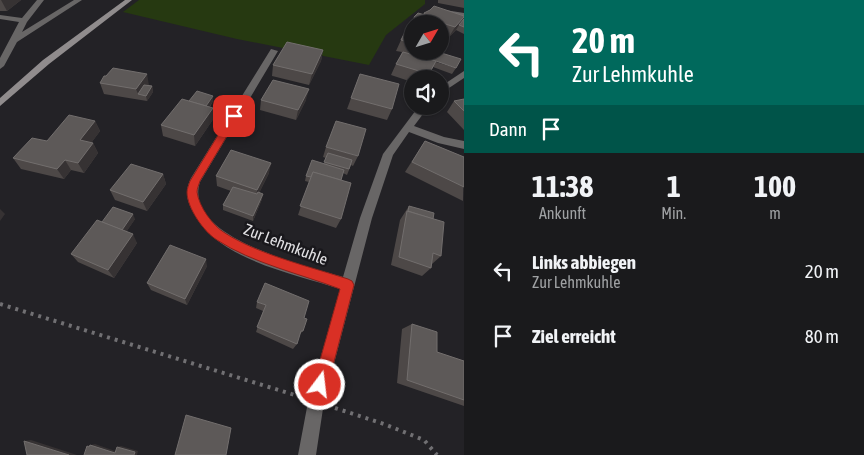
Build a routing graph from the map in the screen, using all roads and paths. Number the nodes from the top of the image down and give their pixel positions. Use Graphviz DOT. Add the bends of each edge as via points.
graph roads {
  1 [pos="41,0"];
  2 [pos="79,0"];
  3 [pos="129,0"];
  4 [pos="448,12"];
  5 [pos="464,15"];
  6 [pos="0,17"];
  7 [pos="24,21"];
  8 [pos="15,40"];
  9 [pos="274,51"];
  10 [pos="0,66"];
  11 [pos="464,74"];
  12 [pos="449,85"];
  13 [pos="0,102"];
  14 [pos="417,115"];
  15 [pos="407,127"];
  16 [pos="464,145"];
  17 [pos="348,285"];
  18 [pos="0,304"];
  19 [pos="316,402"];
  20 [pos="307,455"];
  21 [pos="436,455"];
  1 -- 7 [label="street"];
  2 -- 8 [label="street"];
  3 -- 13 [label="main road"];
  4 -- 5 [label="street"];
  6 -- 7 [label="street"];
  7 -- 8 [label="street"];
  8 -- 10 [label="street"];
  9 -- 17 [label="street, Zur Lehmkuhle" via="195,181 192,192 196,206 219,236 245,249"];
  11 -- 12 [label="street"];
  14 -- 15 [label="street"];
  15 -- 16 [label="street"];
  15 -- 17 [label="street" via="388,154"];
  17 -- 19 [label="street"];
  18 -- 19 [label="path"];
  19 -- 20 [label="street"];
  19 -- 21 [label="path" via="424,440"];
}
